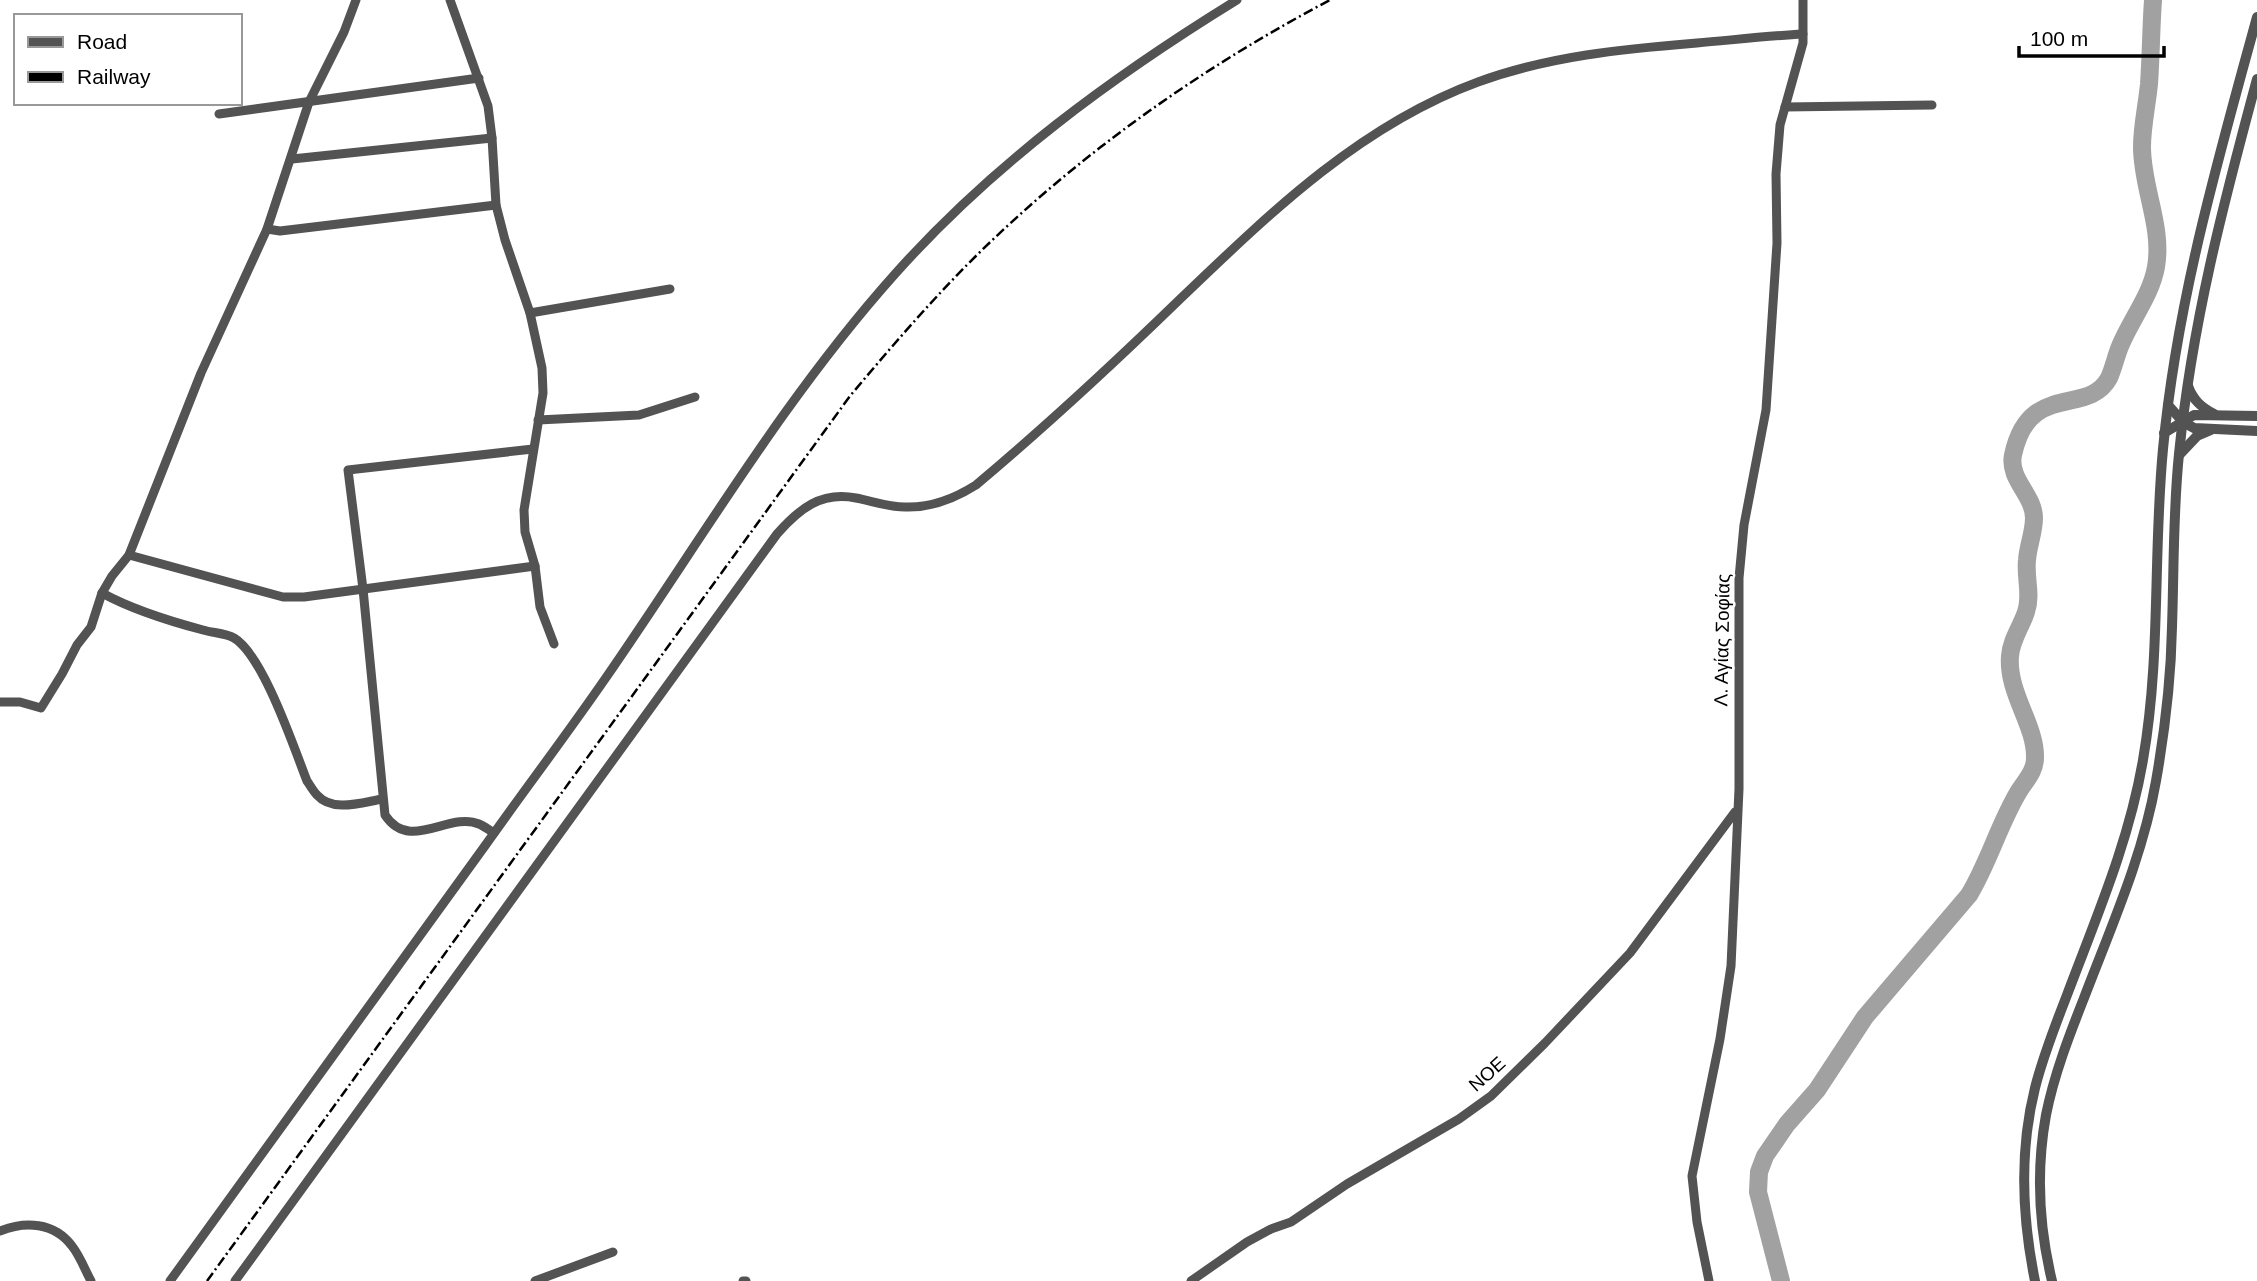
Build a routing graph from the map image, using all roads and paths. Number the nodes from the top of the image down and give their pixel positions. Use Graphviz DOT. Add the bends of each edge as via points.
graph roads {
  1 [pos="356,0"];
  2 [pos="450,0"];
  3 [pos="1237,0"];
  4 [pos="1803,0"];
  5 [pos="2257,17"];
  6 [pos="1803,34"];
  7 [pos="479,78"];
  8 [pos="2257,79"];
  9 [pos="309,102"];
  10 [pos="1932,105"];
  11 [pos="1785,107"];
  12 [pos="219,114"];
  13 [pos="492,138"];
  14 [pos="292,159"];
  15 [pos="496,205"];
  16 [pos="267,229"];
  17 [pos="670,289"];
  18 [pos="530,313"];
  19 [pos="2187,383"];
  20 [pos="695,397"];
  21 [pos="2168,405"];
  22 [pos="2215,415"];
  23 [pos="2257,416"];
  24 [pos="538,420"];
  25 [pos="2183,422"];
  26 [pos="2214,429"];
  27 [pos="2257,431"];
  28 [pos="2164,433"];
  29 [pos="533,449"];
  30 [pos="2179,456"];
  31 [pos="130,555"];
  32 [pos="536,566"];
  33 [pos="363,589"];
  34 [pos="102,593"];
  35 [pos="554,644"];
  36 [pos="0,702"];
  37 [pos="383,799"];
  38 [pos="1736,811"];
  39 [pos="494,833"];
  40 [pos="0,1231"];
  41 [pos="613,1252"];
  42 [pos="91,1281"];
  43 [pos="170,1281"];
  44 [pos="235,1281"];
  45 [pos="536,1281"];
  46 [pos="1191,1281"];
  47 [pos="1709,1281"];
  48 [pos="2035,1281"];
  49 [pos="2052,1281"];
  1 -- 9 [label="street"];
  2 -- 7 [label="street"];
  3 -- 39 [label="street" via="1163,46 1041,135 939,227 895,274 790,404 604,680"];
  4 -- 6 [label="street, Λ. Αγίας Σοφίας"];
  5 -- 21 [label="street" via="2193,254"];
  6 -- 11 [label="street, Λ. Αγίας Σοφίας"];
  6 -- 44 [label="street" via="1581,55 1488,79 1446,96 1363,141 1265,218 976,485 923,507 838,496 816,501 794,515"];
  7 -- 9 [label="street"];
  7 -- 13 [label="street"];
  8 -- 19 [label="street" via="2210,258"];
  9 -- 12 [label="street"];
  9 -- 14 [label="street"];
  10 -- 11 [label="street"];
  11 -- 38 [label="street, Λ. Αγίας Σοφίας" via="1776,174 1777,243 1766,410 1744,525 1739,579"];
  13 -- 14 [label="street"];
  13 -- 15 [label="street"];
  14 -- 16 [label="street"];
  15 -- 16 [label="street" via="280,232"];
  15 -- 18 [label="street"];
  16 -- 31 [label="street" via="201,373"];
  17 -- 18 [label="street"];
  18 -- 24 [label="street" via="542,368"];
  19 -- 22 [label="street" via="2194,399"];
  19 -- 25 [label="street"];
  20 -- 24 [label="street" via="639,415"];
  21 -- 25 [label="street"];
  21 -- 28 [label="street"];
  22 -- 23 [label="street"];
  22 -- 25 [label="street" via="2194,415"];
  24 -- 29 [label="street"];
  25 -- 26 [label="street" via="2193,428"];
  25 -- 28 [label="street"];
  25 -- 30 [label="street"];
  26 -- 27 [label="street"];
  26 -- 30 [label="street" via="2197,436"];
  28 -- 48 [label="street" via="2155,646 2143,762 2120,850 2044,1057 2028,1125 2024,1194"];
  29 -- 32 [label="street" via="524,510 525,532"];
  29 -- 33 [label="street" via="348,470"];
  30 -- 49 [label="street" via="2170,670 2155,785 2129,878 2064,1050 2046,1115 2041,1216"];
  31 -- 33 [label="street" via="283,597"];
  31 -- 34 [label="street"];
  32 -- 33 [label="street"];
  32 -- 35 [label="street" via="540,607"];
  33 -- 37 [label="street"];
  34 -- 36 [label="street" via="91,627 41,708"];
  34 -- 37 [label="street" via="119,603 241,643 256,662 317,795 338,805"];
  37 -- 39 [label="street" via="385,815 393,826 407,831 460,822 478,823"];
  38 -- 46 [label="street, NOE" via="1630,953 1491,1096 1297,1219 1247,1242"];
  38 -- 47 [label="street, Λ. Αγίας Σοφίας" via="1731,966 1692,1176"];
  39 -- 43 [label="street"];
  40 -- 42 [label="street" via="28,1225 53,1230 73,1246"];
  41 -- 45 [label="street"];
}
